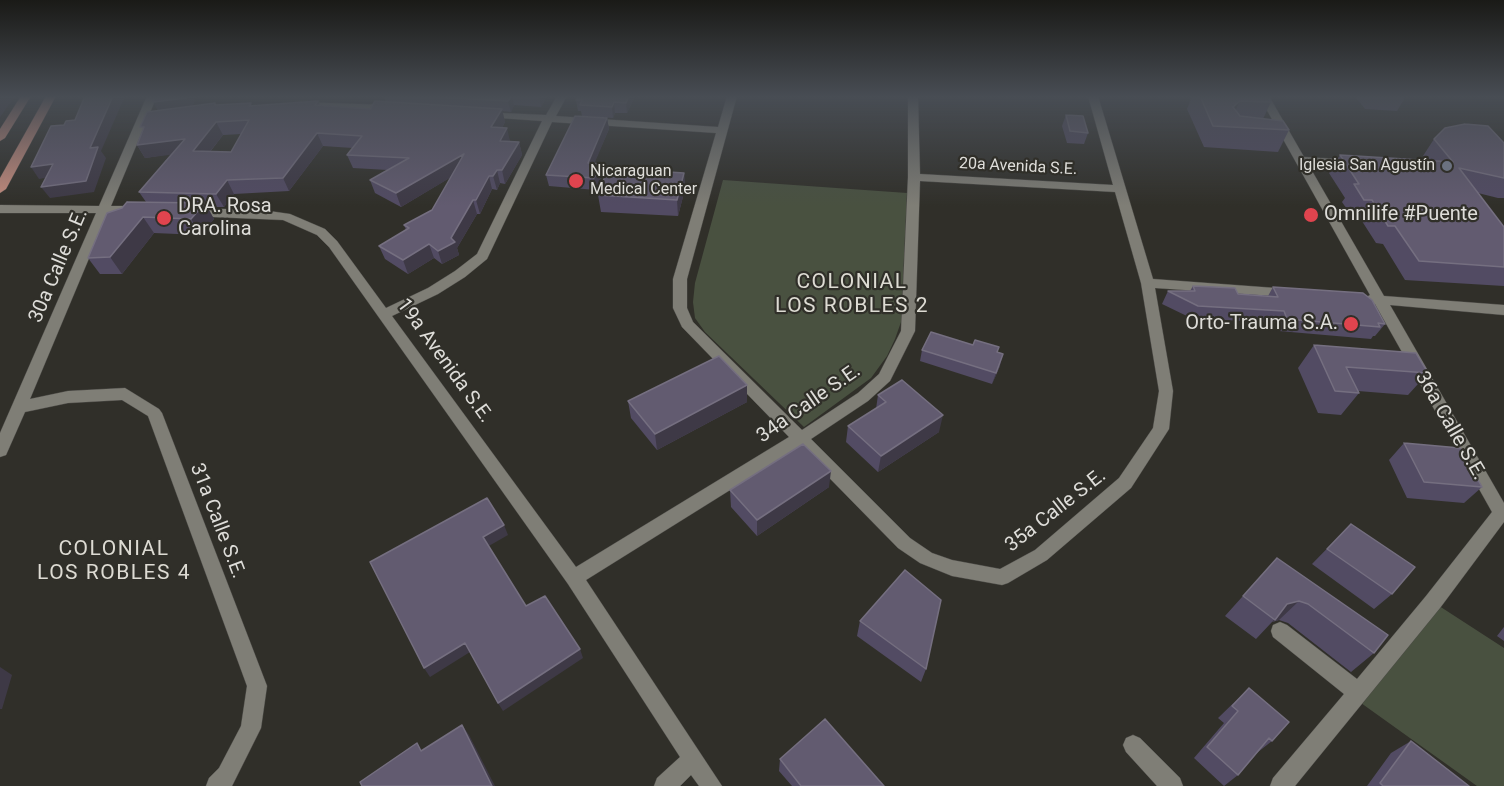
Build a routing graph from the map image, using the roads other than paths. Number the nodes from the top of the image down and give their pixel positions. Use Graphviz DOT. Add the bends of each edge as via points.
graph roads {
  1 [pos="31,133"];
  2 [pos="142,133"];
  3 [pos="542,133"];
  4 [pos="721,133"];
  5 [pos="913,133"];
  6 [pos="1104,133"];
  7 [pos="1280,133"];
  8 [pos="1300,160"];
  9 [pos="1366,163"];
  10 [pos="914,177"];
  11 [pos="0,189"];
  12 [pos="1120,189"];
  13 [pos="0,209"];
  14 [pos="104,209"];
  15 [pos="149,211"];
  16 [pos="172,211"];
  17 [pos="1148,283"];
  18 [pos="1297,293"];
  19 [pos="1355,298"];
  20 [pos="1377,299"];
  21 [pos="1504,310"];
  22 [pos="383,315"];
  23 [pos="19,407"];
  24 [pos="802,438"];
  25 [pos="0,451"];
  26 [pos="1503,514"];
  27 [pos="574,578"];
  28 [pos="1280,631"];
  29 [pos="1358,693"];
  30 [pos="1133,746"];
  31 [pos="693,758"];
  32 [pos="222,781"];
  33 [pos="665,786"];
  34 [pos="711,786"];
  35 [pos="1172,786"];
  36 [pos="1281,786"];
  1 -- 11 [label="main road"];
  2 -- 14 [label="street, 30a Calle S.E."];
  3 -- 22 [label="street" via="482,255 433,291"];
  4 -- 24 [label="street, 35a Calle S.E." via="680,279 680,308 687,324"];
  5 -- 10 [label="street, 34a Calle S.E."];
  6 -- 12 [label="street, 35a Calle S.E."];
  7 -- 8 [label="street, 36a Calle S.E."];
  8 -- 9 [label="street"];
  8 -- 20 [label="street, 36a Calle S.E."];
  10 -- 12 [label="street, 20a Avenida S.E."];
  10 -- 24 [label="street, 34a Calle S.E." via="908,331 885,376 863,397"];
  12 -- 17 [label="street, 35a Calle S.E."];
  13 -- 14 [label="street"];
  14 -- 15 [label="street"];
  14 -- 23 [label="street, 30a Calle S.E."];
  16 -- 22 [label="street, 19a Avenida S.E." via="286,217 321,232"];
  17 -- 18 [label="street"];
  17 -- 24 [label="street, 35a Calle S.E." via="1166,391 1161,429 1125,483 1041,555 1002,577 951,568 904,543"];
  19 -- 20 [label="street"];
  20 -- 21 [label="street"];
  20 -- 26 [label="street, 36a Calle S.E."];
  22 -- 27 [label="street, 19a Avenida S.E."];
  23 -- 25 [label="street, 30a Calle S.E."];
  23 -- 32 [label="street, 31a Calle S.E." via="68,397 125,394 154,412 257,686 251,728"];
  24 -- 27 [label="street, 34a Calle S.E."];
  26 -- 29 [label="street, 36a Calle S.E."];
  27 -- 31 [label="street, 19a Avenida S.E."];
  28 -- 29 [label="street"];
  29 -- 36 [label="street, 36a Calle S.E."];
  30 -- 35 [label="street"];
  31 -- 33 [label="street"];
  31 -- 34 [label="street, 19a Avenida S.E."];
}
